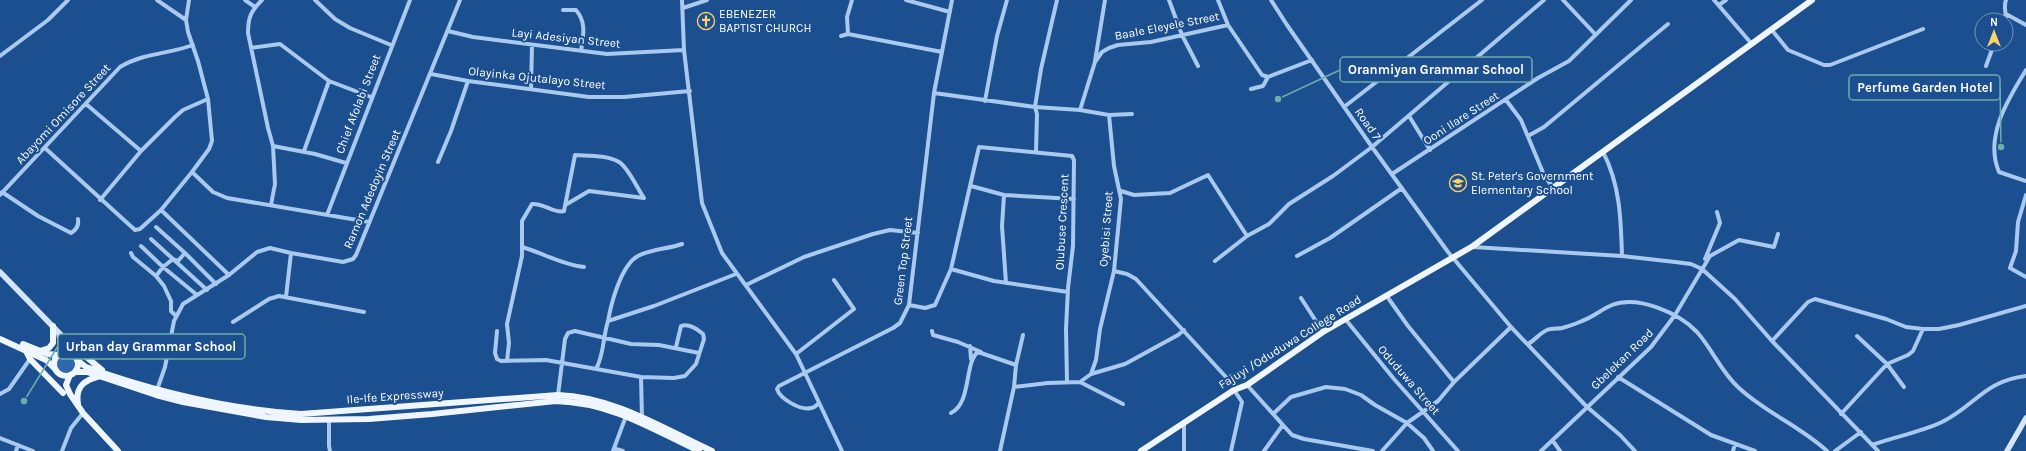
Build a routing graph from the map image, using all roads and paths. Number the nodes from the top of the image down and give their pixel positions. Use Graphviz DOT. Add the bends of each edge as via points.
graph roads {
  1 [pos="68,0"];
  2 [pos="157,0"];
  3 [pos="189,0"];
  4 [pos="245,0"];
  5 [pos="262,0"];
  6 [pos="315,0"];
  7 [pos="410,0"];
  8 [pos="460,0"];
  9 [pos="682,0"];
  10 [pos="707,0"];
  11 [pos="852,0"];
  12 [pos="906,0"];
  13 [pos="952,0"];
  14 [pos="1007,0"];
  15 [pos="1058,0"];
  16 [pos="1105,0"];
  17 [pos="1170,0"];
  18 [pos="1218,0"];
  19 [pos="1271,0"];
  20 [pos="1482,0"];
  21 [pos="1544,0"];
  22 [pos="1563,0"];
  23 [pos="1631,0"];
  24 [pos="1714,0"];
  25 [pos="1726,0"];
  26 [pos="1812,0"];
  27 [pos="2006,0"];
  28 [pos="1719,5"];
  29 [pos="255,7"];
  30 [pos="683,8"];
  31 [pos="562,10"];
  32 [pos="950,12"];
  33 [pos="2005,12"];
  34 [pos="2014,18"];
  35 [pos="186,20"];
  36 [pos="1668,24"];
  37 [pos="1228,25"];
  38 [pos="2026,25"];
  39 [pos="1771,29"];
  40 [pos="1923,29"];
  41 [pos="448,31"];
  42 [pos="848,34"];
  43 [pos="1595,34"];
  44 [pos="841,36"];
  45 [pos="1182,36"];
  46 [pos="1751,43"];
  47 [pos="193,45"];
  48 [pos="391,45"];
  49 [pos="532,45"];
  50 [pos="251,48"];
  51 [pos="684,50"];
  52 [pos="581,51"];
  53 [pos="942,52"];
  54 [pos="1991,52"];
  55 [pos="0,56"];
  56 [pos="1312,60"];
  57 [pos="1095,62"];
  58 [pos="1198,66"];
  59 [pos="1986,66"];
  60 [pos="2026,70"];
  61 [pos="431,74"];
  62 [pos="1268,77"];
  63 [pos="330,81"];
  64 [pos="468,81"];
  65 [pos="531,89"];
  66 [pos="1251,89"];
  67 [pos="690,91"];
  68 [pos="934,93"];
  69 [pos="371,97"];
  70 [pos="208,99"];
  71 [pos="1506,100"];
  72 [pos="985,101"];
  73 [pos="86,104"];
  74 [pos="1035,107"];
  75 [pos="1344,107"];
  76 [pos="1080,110"];
  77 [pos="1132,114"];
  78 [pos="1109,115"];
  79 [pos="1408,116"];
  80 [pos="1528,136"];
  81 [pos="273,146"];
  82 [pos="45,148"];
  83 [pos="1372,148"];
  84 [pos="1430,150"];
  85 [pos="141,151"];
  86 [pos="304,151"];
  87 [pos="1036,152"];
  88 [pos="1603,152"];
  89 [pos="438,162"];
  90 [pos="346,163"];
  91 [pos="192,172"];
  92 [pos="1392,174"];
  93 [pos="2026,181"];
  94 [pos="971,186"];
  95 [pos="1402,188"];
  96 [pos="1554,189"];
  97 [pos="1120,191"];
  98 [pos="1,194"];
  99 [pos="1004,195"];
  100 [pos="2026,195"];
  101 [pos="1074,199"];
  102 [pos="100,200"];
  103 [pos="567,204"];
  104 [pos="271,205"];
  105 [pos="161,210"];
  106 [pos="1717,212"];
  107 [pos="327,215"];
  108 [pos="78,219"];
  109 [pos="369,222"];
  110 [pos="156,227"];
  111 [pos="918,233"];
  112 [pos="1778,234"];
  113 [pos="1247,236"];
  114 [pos="151,239"];
  115 [pos="682,244"];
  116 [pos="141,246"];
  117 [pos="1473,246"];
  118 [pos="522,247"];
  119 [pos="131,253"];
  120 [pos="185,253"];
  121 [pos="291,253"];
  122 [pos="1297,256"];
  123 [pos="1622,256"];
  124 [pos="1452,257"];
  125 [pos="174,260"];
  126 [pos="1215,261"];
  127 [pos="163,267"];
  128 [pos="584,267"];
  129 [pos="951,269"];
  130 [pos="1702,269"];
  131 [pos="1114,271"];
  132 [pos="0,272"];
  133 [pos="736,274"];
  134 [pos="229,275"];
  135 [pos="156,276"];
  136 [pos="2026,277"];
  137 [pos="834,280"];
  138 [pos="1006,283"];
  139 [pos="216,284"];
  140 [pos="746,285"];
  141 [pos="208,290"];
  142 [pos="1068,292"];
  143 [pos="197,295"];
  144 [pos="1386,295"];
  145 [pos="286,297"];
  146 [pos="1301,298"];
  147 [pos="909,305"];
  148 [pos="2026,306"];
  149 [pos="364,312"];
  150 [pos="1675,315"];
  151 [pos="176,316"];
  152 [pos="1346,320"];
  153 [pos="233,322"];
  154 [pos="608,322"];
  155 [pos="53,326"];
  156 [pos="1512,327"];
  157 [pos="1923,329"];
  158 [pos="1184,330"];
  159 [pos="497,331"];
  160 [pos="932,331"];
  161 [pos="1323,332"];
  162 [pos="0,334"];
  163 [pos="59,334"];
  164 [pos="1023,336"];
  165 [pos="1857,336"];
  166 [pos="603,337"];
  167 [pos="0,339"];
  168 [pos="66,340"];
  169 [pos="1772,341"];
  170 [pos="1528,344"];
  171 [pos="970,346"];
  172 [pos="676,348"];
  173 [pos="25,349"];
  174 [pos="40,351"];
  175 [pos="699,353"];
  176 [pos="796,354"];
  177 [pos="58,355"];
  178 [pos="988,355"];
  179 [pos="76,358"];
  180 [pos="30,359"];
  181 [pos="508,361"];
  182 [pos="563,362"];
  183 [pos="972,363"];
  184 [pos="1016,364"];
  185 [pos="1887,364"];
  186 [pos="91,366"];
  187 [pos="597,367"];
  188 [pos="56,370"];
  189 [pos="72,373"];
  190 [pos="804,373"];
  191 [pos="1091,374"];
  192 [pos="100,376"];
  193 [pos="2026,376"];
  194 [pos="641,377"];
  195 [pos="1618,377"];
  196 [pos="1067,382"];
  197 [pos="1080,382"];
  198 [pos="1454,382"];
  199 [pos="1247,385"];
  200 [pos="1014,387"];
  201 [pos="1904,388"];
  202 [pos="1235,389"];
  203 [pos="157,390"];
  204 [pos="63,393"];
  205 [pos="0,394"];
  206 [pos="558,395"];
  207 [pos="819,403"];
  208 [pos="1123,404"];
  209 [pos="78,405"];
  210 [pos="1586,406"];
  211 [pos="1423,412"];
  212 [pos="83,413"];
  213 [pos="951,413"];
  214 [pos="1273,414"];
  215 [pos="1841,414"];
  216 [pos="626,416"];
  217 [pos="642,418"];
  218 [pos="2026,418"];
  219 [pos="329,420"];
  220 [pos="1184,423"];
  221 [pos="1407,423"];
  222 [pos="1282,426"];
  223 [pos="1861,432"];
  224 [pos="0,438"];
  225 [pos="1553,441"];
  226 [pos="1735,444"];
  227 [pos="18,445"];
  228 [pos="1872,445"];
  229 [pos="615,450"];
  230 [pos="16,451"];
  231 [pos="33,451"];
  232 [pos="62,451"];
  233 [pos="118,451"];
  234 [pos="330,451"];
  235 [pos="623,451"];
  236 [pos="698,451"];
  237 [pos="712,451"];
  238 [pos="842,451"];
  239 [pos="1000,451"];
  240 [pos="1141,451"];
  241 [pos="1184,451"];
  242 [pos="1231,451"];
  243 [pos="1264,451"];
  244 [pos="1373,451"];
  245 [pos="1382,451"];
  246 [pos="1434,451"];
  247 [pos="1458,451"];
  248 [pos="1541,451"];
  249 [pos="1560,451"];
  250 [pos="1635,451"];
  251 [pos="1733,451"];
  252 [pos="1755,451"];
  253 [pos="1827,451"];
  254 [pos="1835,451"];
  255 [pos="1878,451"];
  256 [pos="2007,451"];
  1 -- 55 [label="street" via="48,20"];
  2 -- 35 [label="street"];
  3 -- 35 [label="street"];
  4 -- 29 [label="street"];
  5 -- 29 [label="street"];
  6 -- 48 [label="street" via="335,19 350,28"];
  7 -- 48 [label="street, Chief Afolabi Street"];
  8 -- 41 [label="street, Ramon Adedoyin Street"];
  9 -- 30 [label="street"];
  10 -- 30 [label="street"];
  11 -- 42 [label="street" via="847,16"];
  12 -- 32 [label="street"];
  13 -- 32 [label="street, Green Top Street"];
  14 -- 72 [label="street" via="997,36"];
  15 -- 74 [label="street"];
  16 -- 57 [label="street"];
  17 -- 45 [label="street"];
  18 -- 37 [label="street"];
  19 -- 56 [label="street, Road 7"];
  20 -- 75 [label="street"];
  21 -- 79 [label="street"];
  22 -- 43 [label="street"];
  23 -- 43 [label="street, Ooni Ilare Street"];
  24 -- 28 [label="street"];
  25 -- 28 [label="street"];
  26 -- 39 [label="main road, Fajuyi /Oduduwa College Road"];
  27 -- 33 [label="street"];
  28 -- 46 [label="street"];
  29 -- 50 [label="street" via="249,14 248,22"];
  30 -- 51 [label="street"];
  31 -- 52 [label="street" via="576,10 581,16 584,23"];
  32 -- 53 [label="street, Green Top Street"];
  34 -- 38 [label="street"];
  35 -- 47 [label="street" via="190,42"];
  36 -- 80 [label="street" via="1544,127"];
  37 -- 45 [label="street, Baale Eleyele Street"];
  37 -- 62 [label="street" via="1262,75"];
  39 -- 40 [label="street" via="1788,50 1824,66"];
  39 -- 46 [label="main road, Fajuyi /Oduduwa College Road"];
  41 -- 49 [label="street, Layi Adesiyan Street"];
  41 -- 61 [label="street, Ramon Adedoyin Street"];
  42 -- 44 [label="street"];
  42 -- 53 [label="street"];
  43 -- 71 [label="street, Ooni Ilare Street" via="1569,61"];
  45 -- 57 [label="street, Baale Eleyele Street" via="1118,45 1102,52"];
  45 -- 58 [label="street"];
  46 -- 88 [label="main road, Fajuyi /Oduduwa College Road"];
  47 -- 70 [label="street"];
  47 -- 73 [label="street, Abayomi Omisore Street" via="132,60 120,67"];
  48 -- 69 [label="street, Chief Afolabi Street"];
  49 -- 52 [label="street, Layi Adesiyan Street"];
  49 -- 65 [label="street"];
  50 -- 63 [label="street" via="280,44"];
  50 -- 81 [label="street"];
  51 -- 52 [label="street, Layi Adesiyan Street" via="618,54"];
  51 -- 67 [label="street"];
  53 -- 68 [label="street, Green Top Street"];
  54 -- 59 [label="street"];
  56 -- 62 [label="street"];
  56 -- 75 [label="street, Road 7"];
  57 -- 76 [label="street, Baale Eleyele Street"];
  60 -- 93 [label="street" via="2003,109 1995,138 1994,156 1999,172"];
  61 -- 64 [label="street, Olayinka Ojutalayo Street"];
  61 -- 109 [label="street, Ramon Adedoyin Street"];
  62 -- 66 [label="street" via="1263,86"];
  63 -- 69 [label="street"];
  63 -- 86 [label="street"];
  64 -- 65 [label="street, Olayinka Ojutalayo Street"];
  64 -- 89 [label="street"];
  65 -- 67 [label="street, Olayinka Ojutalayo Street" via="589,97"];
  67 -- 133 [label="street" via="702,203 722,253"];
  68 -- 72 [label="street"];
  68 -- 111 [label="street, Green Top Street"];
  69 -- 90 [label="street, Chief Afolabi Street"];
  70 -- 85 [label="street" via="183,110"];
  70 -- 91 [label="street" via="212,141"];
  71 -- 80 [label="street" via="1520,118"];
  71 -- 84 [label="street, Ooni Ilare Street"];
  72 -- 74 [label="street"];
  73 -- 82 [label="street, Abayomi Omisore Street"];
  73 -- 85 [label="street"];
  74 -- 76 [label="street"];
  74 -- 87 [label="street"];
  75 -- 83 [label="street, Road 7"];
  76 -- 78 [label="street"];
  77 -- 78 [label="street"];
  78 -- 97 [label="street, Oyebisi Street" via="1114,166"];
  79 -- 83 [label="street"];
  79 -- 84 [label="street"];
  80 -- 96 [label="street" via="1544,175"];
  81 -- 86 [label="street"];
  81 -- 104 [label="street" via="275,184"];
  82 -- 98 [label="street, Abayomi Omisore Street"];
  82 -- 102 [label="street"];
  83 -- 92 [label="street, Road 7"];
  83 -- 113 [label="street" via="1289,204 1269,224"];
  84 -- 92 [label="street, Ooni Ilare Street"];
  85 -- 102 [label="street"];
  86 -- 90 [label="street"];
  87 -- 94 [label="street, Olubuse Crescent" via="979,147"];
  87 -- 101 [label="street, Olubuse Crescent" via="1074,158"];
  88 -- 96 [label="main road, Fajuyi /Oduduwa College Road"];
  88 -- 123 [label="street" via="1613,173 1618,197 1622,226"];
  90 -- 107 [label="street, Chief Afolabi Street"];
  91 -- 104 [label="street" via="219,195"];
  91 -- 105 [label="street"];
  92 -- 95 [label="street, Road 7"];
  94 -- 99 [label="street"];
  94 -- 129 [label="street, Olubuse Crescent"];
  95 -- 122 [label="street" via="1330,238"];
  95 -- 124 [label="street, Road 7"];
  96 -- 117 [label="main road, Fajuyi /Oduduwa College Road"];
  97 -- 113 [label="street" via="1134,195 1170,193 1208,175"];
  97 -- 131 [label="street, Oyebisi Street"];
  98 -- 108 [label="street" via="71,233 75,230"];
  99 -- 101 [label="street"];
  99 -- 138 [label="street" via="1002,226"];
  100 -- 136 [label="street" via="2018,222 2016,251 2010,268"];
  101 -- 142 [label="street, Olubuse Crescent" via="1073,246"];
  102 -- 105 [label="street" via="135,230 140,229"];
  103 -- 103 [label="street" via="589,191 644,198 620,162 575,155"];
  103 -- 118 [label="street" via="564,211 560,212 532,204 522,220"];
  104 -- 107 [label="street"];
  105 -- 134 [label="street"];
  106 -- 130 [label="street" via="1720,223"];
  107 -- 109 [label="street"];
  109 -- 121 [label="street, Ramon Adedoyin Street" via="356,255 349,261 338,262"];
  110 -- 120 [label="street"];
  111 -- 140 [label="street" via="890,230 873,234 804,258"];
  111 -- 147 [label="street, Green Top Street"];
  112 -- 130 [label="street" via="1774,247 1739,240 1731,243 1710,256"];
  113 -- 126 [label="street"];
  114 -- 125 [label="street"];
  115 -- 154 [label="street" via="637,256 629,263 611,306"];
  116 -- 127 [label="street"];
  117 -- 123 [label="street"];
  117 -- 124 [label="main road, Fajuyi /Oduduwa College Road"];
  118 -- 128 [label="street" via="564,264"];
  118 -- 181 [label="street" via="508,320"];
  119 -- 135 [label="street"];
  120 -- 125 [label="street" via="178,261"];
  120 -- 139 [label="street"];
  121 -- 134 [label="street, Ramon Adedoyin Street" via="270,248 260,250"];
  121 -- 145 [label="street"];
  123 -- 130 [label="street" via="1691,264"];
  124 -- 144 [label="main road, Fajuyi /Oduduwa College Road"];
  124 -- 156 [label="street, Road 7"];
  125 -- 127 [label="street"];
  125 -- 141 [label="street"];
  127 -- 135 [label="street"];
  127 -- 143 [label="street"];
  129 -- 138 [label="street"];
  129 -- 147 [label="street, Olubuse Crescent" via="935,305 925,308"];
  130 -- 150 [label="street, Gbelekan Road"];
  130 -- 169 [label="street" via="1735,299"];
  131 -- 158 [label="street" via="1136,279"];
  131 -- 191 [label="street, Oyebisi Street"];
  132 -- 155 [label="main road"];
  133 -- 140 [label="street"];
  133 -- 154 [label="street"];
  134 -- 139 [label="street, Ramon Adedoyin Street"];
  135 -- 151 [label="street" via="164,286 171,301 171,311"];
  137 -- 176 [label="street" via="854,309"];
  138 -- 142 [label="street"];
  139 -- 141 [label="street, Ramon Adedoyin Street"];
  140 -- 176 [label="street"];
  141 -- 143 [label="street, Ramon Adedoyin Street"];
  142 -- 196 [label="street, Olubuse Crescent"];
  143 -- 151 [label="street, Ramon Adedoyin Street" via="183,304"];
  144 -- 152 [label="main road, Fajuyi /Oduduwa College Road"];
  144 -- 198 [label="street"];
  145 -- 149 [label="street"];
  145 -- 153 [label="street" via="273,297"];
  146 -- 161 [label="street"];
  147 -- 190 [label="street, Green Top Street" via="900,323 893,328"];
  148 -- 157 [label="street" via="1958,325"];
  150 -- 170 [label="street" via="1644,303 1620,303 1611,305 1581,322 1549,329"];
  150 -- 195 [label="street, Gbelekan Road" via="1651,347"];
  150 -- 253 [label="street" via="1697,332 1738,387 1759,405 1800,428"];
  151 -- 203 [label="street, Ramon Adedoyin Street" via="165,367"];
  152 -- 161 [label="main road, Fajuyi /Oduduwa College Road"];
  152 -- 211 [label="street, Oduduwa Street"];
  154 -- 166 [label="street"];
  155 -- 163 [label="main road"];
  155 -- 174 [label="main road" via="53,343 49,348"];
  156 -- 170 [label="street, Road 7"];
  156 -- 198 [label="street"];
  157 -- 169 [label="street" via="1906,327 1815,299 1808,302"];
  157 -- 185 [label="street" via="1908,355"];
  158 -- 191 [label="street" via="1178,336 1130,362"];
  158 -- 202 [label="street"];
  159 -- 181 [label="street" via="495,356 497,360"];
  160 -- 171 [label="street" via="933,335"];
  161 -- 199 [label="main road, Fajuyi /Oduduwa College Road"];
  162 -- 174 [label="main road"];
  163 -- 168 [label="main road"];
  163 -- 177 [label="main road"];
  164 -- 184 [label="street"];
  165 -- 185 [label="street"];
  166 -- 172 [label="street" via="631,344"];
  166 -- 182 [label="street" via="575,331 568,333"];
  166 -- 187 [label="street" via="601,359"];
  167 -- 173 [label="main road"];
  168 -- 179 [label="main road"];
  168 -- 186 [label="main road"];
  169 -- 215 [label="street"];
  170 -- 210 [label="street, Road 7"];
  171 -- 178 [label="street"];
  171 -- 183 [label="street"];
  172 -- 175 [label="street"];
  172 -- 175 [label="street" via="681,326 684,325 697,328 703,334"];
  173 -- 180 [label="main road"];
  173 -- 188 [label="main road" via="46,360"];
  174 -- 177 [label="main road"];
  175 -- 194 [label="street" via="696,364 685,376"];
  176 -- 190 [label="street"];
  177 -- 179 [label="main road" via="69,352"];
  177 -- 188 [label="main road" via="54,362"];
  178 -- 183 [label="street" via="978,352 972,357"];
  178 -- 184 [label="street"];
  179 -- 186 [label="main road, Ile-Ife Expressway" via="81,365"];
  179 -- 189 [label="main road" via="77,368"];
  180 -- 204 [label="main road"];
  180 -- 205 [label="street" via="9,389"];
  181 -- 182 [label="street"];
  182 -- 187 [label="street"];
  182 -- 206 [label="street"];
  183 -- 213 [label="street" via="961,402 957,410"];
  184 -- 200 [label="street"];
  185 -- 201 [label="street"];
  185 -- 215 [label="street"];
  186 -- 203 [label="main road, Ile-Ife Expressway" via="108,375"];
  187 -- 194 [label="street"];
  188 -- 189 [label="main road" via="63,375"];
  188 -- 204 [label="main road" via="58,386"];
  189 -- 192 [label="main road, Ile-Ife Expressway" via="87,372"];
  189 -- 209 [label="main road" via="67,381 67,390"];
  190 -- 207 [label="street"];
  190 -- 207 [label="street, Green Top Street" via="779,386 778,394 805,409"];
  191 -- 197 [label="street"];
  192 -- 209 [label="main road" via="86,380 79,388"];
  192 -- 219 [label="main road, Ile-Ife Expressway" via="183,402 266,417"];
  193 -- 228 [label="street" via="2003,380 1991,386 1952,416 1940,422"];
  194 -- 217 [label="street"];
  195 -- 210 [label="street, Gbelekan Road"];
  195 -- 226 [label="street" via="1711,435"];
  196 -- 197 [label="street"];
  196 -- 200 [label="street"];
  197 -- 208 [label="street"];
  198 -- 211 [label="street" via="1438,401"];
  199 -- 202 [label="main road, Fajuyi /Oduduwa College Road"];
  199 -- 214 [label="street"];
  200 -- 239 [label="street"];
  202 -- 220 [label="main road, Fajuyi /Oduduwa College Road"];
  202 -- 242 [label="street" via="1242,402"];
  203 -- 206 [label="main road, Ile-Ife Expressway" via="267,412 301,414"];
  204 -- 212 [label="main road"];
  206 -- 217 [label="main road, Ile-Ife Expressway" via="592,398"];
  207 -- 238 [label="street"];
  209 -- 212 [label="main road"];
  210 -- 225 [label="street, Gbelekan Road"];
  210 -- 250 [label="street, Road 7"];
  211 -- 221 [label="street"];
  211 -- 247 [label="street, Oduduwa Street"];
  212 -- 232 [label="street" via="71,428"];
  212 -- 233 [label="main road"];
  214 -- 221 [label="street" via="1291,397 1326,387 1361,394"];
  214 -- 222 [label="street"];
  215 -- 223 [label="street"];
  216 -- 219 [label="main road, Ile-Ife Expressway" via="591,404 556,401 432,414"];
  216 -- 229 [label="street"];
  216 -- 236 [label="main road, Ile-Ife Expressway"];
  217 -- 237 [label="main road, Ile-Ife Expressway"];
  218 -- 256 [label="main road"];
  219 -- 234 [label="street"];
  220 -- 240 [label="main road, Fajuyi /Oduduwa College Road"];
  220 -- 241 [label="street"];
  221 -- 245 [label="street"];
  221 -- 246 [label="street"];
  222 -- 243 [label="street"];
  222 -- 244 [label="street" via="1292,435 1304,439"];
  223 -- 228 [label="street"];
  223 -- 254 [label="street"];
  224 -- 227 [label="street"];
  225 -- 248 [label="street, Gbelekan Road"];
  225 -- 249 [label="street"];
  226 -- 251 [label="street"];
  226 -- 252 [label="street"];
  227 -- 230 [label="street"];
  227 -- 231 [label="street"];
  228 -- 255 [label="street"];
  229 -- 235 [label="street"];
}
